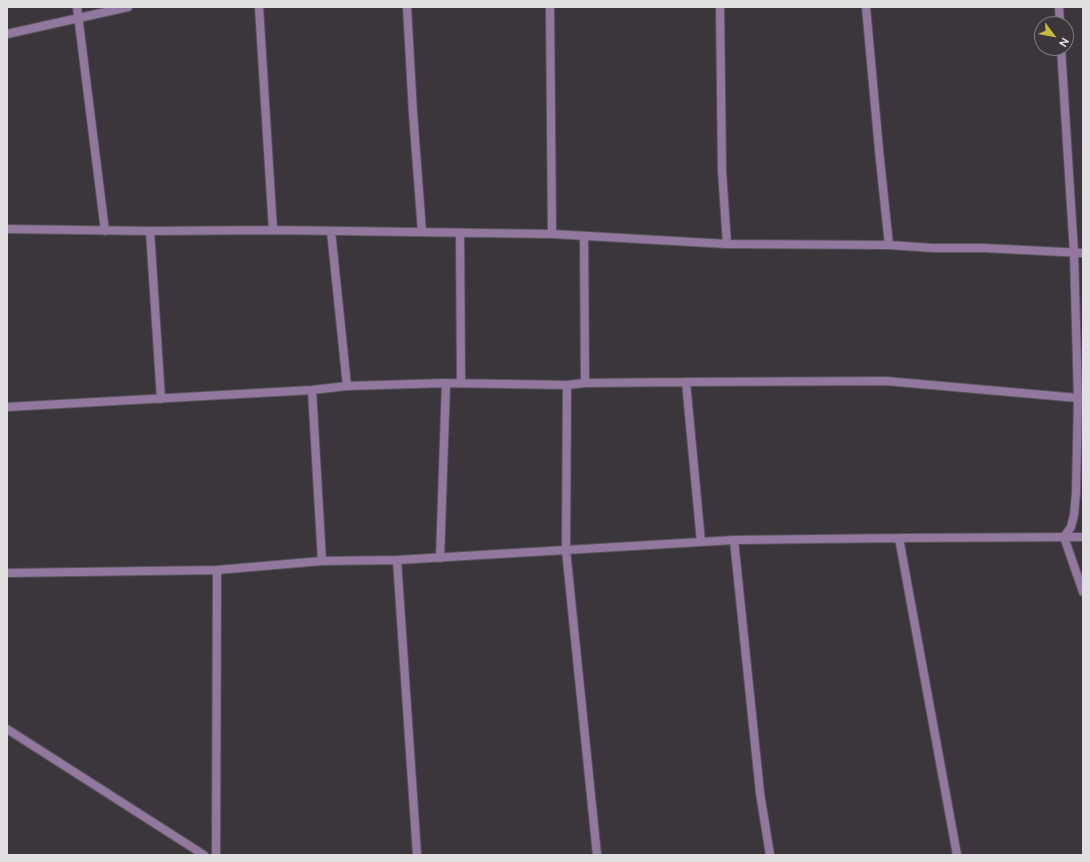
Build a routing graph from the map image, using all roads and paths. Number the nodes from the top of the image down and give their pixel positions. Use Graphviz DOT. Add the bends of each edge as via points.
graph roads {
  1 [pos="77,7"];
  2 [pos="128,7"];
  3 [pos="258,7"];
  4 [pos="407,7"];
  5 [pos="550,7"];
  6 [pos="720,7"];
  7 [pos="866,7"];
  8 [pos="79,18"];
  9 [pos="7,34"];
  10 [pos="1062,56"];
  11 [pos="7,229"];
  12 [pos="273,230"];
  13 [pos="105,231"];
  14 [pos="150,231"];
  15 [pos="331,231"];
  16 [pos="422,232"];
  17 [pos="460,233"];
  18 [pos="552,234"];
  19 [pos="584,236"];
  20 [pos="727,244"];
  21 [pos="889,245"];
  22 [pos="1074,253"];
  23 [pos="1083,253"];
  24 [pos="686,382"];
  25 [pos="446,383"];
  26 [pos="461,383"];
  27 [pos="585,383"];
  28 [pos="567,385"];
  29 [pos="347,386"];
  30 [pos="312,390"];
  31 [pos="1078,398"];
  32 [pos="161,399"];
  33 [pos="7,407"];
  34 [pos="1064,537"];
  35 [pos="1083,537"];
  36 [pos="898,538"];
  37 [pos="734,540"];
  38 [pos="701,542"];
  39 [pos="566,550"];
  40 [pos="440,558"];
  41 [pos="397,560"];
  42 [pos="322,561"];
  43 [pos="217,570"];
  44 [pos="7,573"];
  45 [pos="1083,592"];
  46 [pos="7,729"];
  47 [pos="204,855"];
  48 [pos="216,855"];
  49 [pos="418,855"];
  50 [pos="598,855"];
  51 [pos="770,855"];
  52 [pos="957,855"];
  1 -- 8 [label="street"];
  2 -- 8 [label="street"];
  3 -- 12 [label="street"];
  4 -- 16 [label="street"];
  5 -- 18 [label="street"];
  6 -- 20 [label="street" via="722,171"];
  7 -- 21 [label="street"];
  8 -- 9 [label="street"];
  8 -- 13 [label="street"];
  10 -- 22 [label="street"];
  11 -- 13 [label="street"];
  12 -- 14 [label="street"];
  12 -- 15 [label="street"];
  13 -- 14 [label="street"];
  14 -- 32 [label="street"];
  15 -- 16 [label="street"];
  15 -- 29 [label="street"];
  16 -- 17 [label="street"];
  17 -- 18 [label="street"];
  17 -- 26 [label="street"];
  18 -- 19 [label="street"];
  19 -- 20 [label="street"];
  19 -- 27 [label="street"];
  20 -- 21 [label="street"];
  21 -- 22 [label="street"];
  22 -- 23 [label="street"];
  22 -- 31 [label="street"];
  24 -- 27 [label="street"];
  24 -- 31 [label="street" via="886,381"];
  24 -- 38 [label="street"];
  25 -- 26 [label="street"];
  25 -- 29 [label="street"];
  25 -- 40 [label="street"];
  26 -- 28 [label="street"];
  27 -- 28 [label="street"];
  28 -- 39 [label="street"];
  29 -- 30 [label="street"];
  30 -- 32 [label="street"];
  30 -- 42 [label="street"];
  31 -- 34 [label="street" via="1076,500 1071,526"];
  32 -- 33 [label="street"];
  34 -- 35 [label="street"];
  34 -- 36 [label="street"];
  34 -- 45 [label="street"];
  36 -- 37 [label="street"];
  36 -- 52 [label="street"];
  37 -- 38 [label="street"];
  37 -- 51 [label="street" via="760,793"];
  38 -- 39 [label="street"];
  39 -- 40 [label="street"];
  39 -- 50 [label="street"];
  40 -- 41 [label="street"];
  41 -- 42 [label="street"];
  41 -- 49 [label="street"];
  42 -- 43 [label="street"];
  43 -- 44 [label="street"];
  43 -- 48 [label="street"];
  46 -- 47 [label="street"];
}
